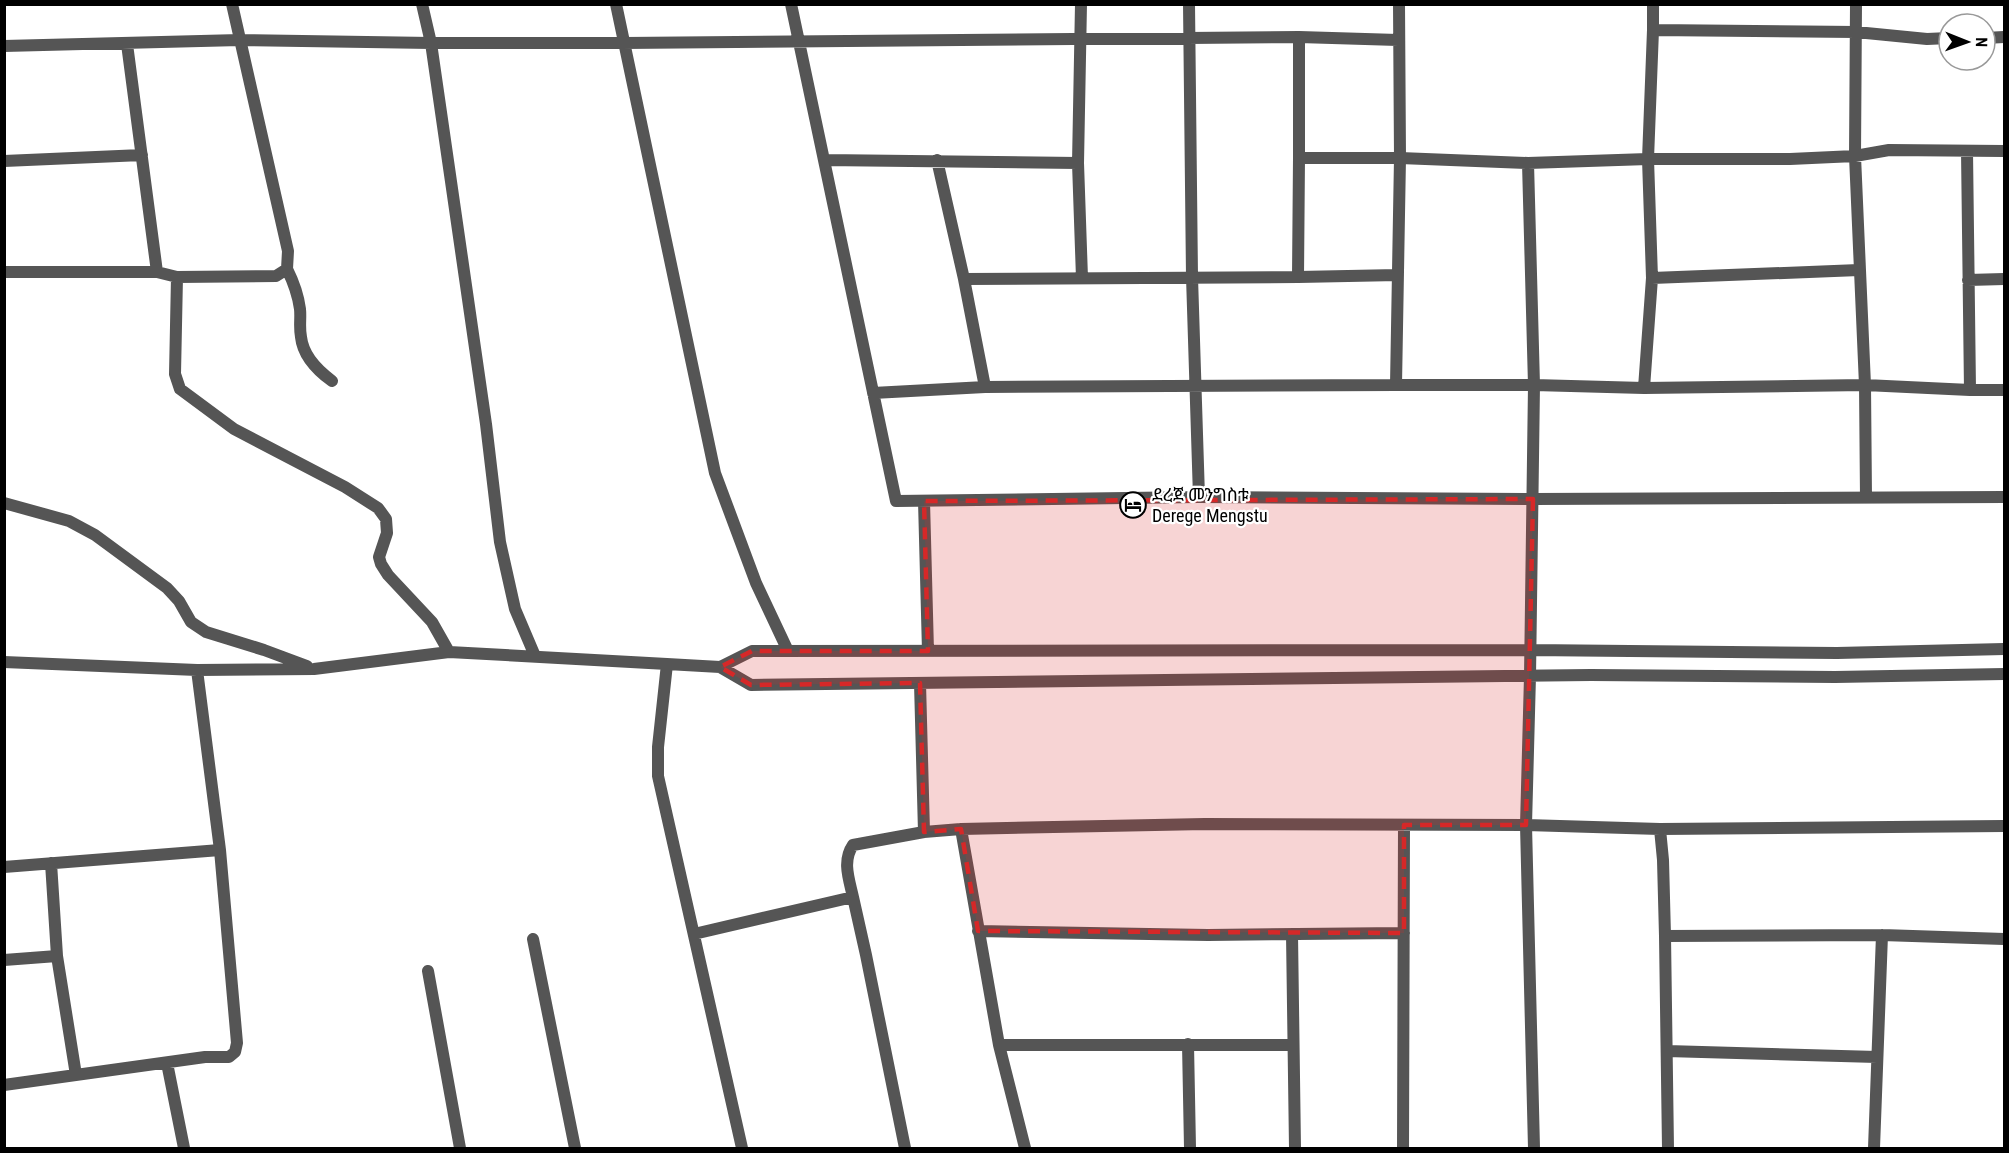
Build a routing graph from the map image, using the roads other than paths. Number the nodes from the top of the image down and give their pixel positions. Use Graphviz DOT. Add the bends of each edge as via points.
graph roads {
  1 [pos="232,4"];
  2 [pos="422,4"];
  3 [pos="616,4"];
  4 [pos="791,4"];
  5 [pos="1081,4"];
  6 [pos="1190,4"];
  7 [pos="1399,4"];
  8 [pos="1653,4"];
  9 [pos="1856,4"];
  10 [pos="1653,30"];
  11 [pos="1856,32"];
  12 [pos="1299,37"];
  13 [pos="1190,38"];
  14 [pos="1937,39"];
  15 [pos="240,40"];
  16 [pos="798,40"];
  17 [pos="1080,40"];
  18 [pos="1398,40"];
  19 [pos="432,43"];
  20 [pos="624,43"];
  21 [pos="127,44"];
  22 [pos="4,46"];
  23 [pos="1968,151"];
  24 [pos="2004,151"];
  25 [pos="142,154"];
  26 [pos="1856,156"];
  27 [pos="1299,158"];
  28 [pos="1400,158"];
  29 [pos="824,159"];
  30 [pos="1648,159"];
  31 [pos="937,160"];
  32 [pos="4,161"];
  33 [pos="1078,163"];
  34 [pos="1528,163"];
  35 [pos="287,269"];
  36 [pos="1859,270"];
  37 [pos="157,272"];
  38 [pos="4,273"];
  39 [pos="1398,275"];
  40 [pos="177,277"];
  41 [pos="1192,277"];
  42 [pos="1298,277"];
  43 [pos="1082,278"];
  44 [pos="1652,278"];
  45 [pos="964,279"];
  46 [pos="2004,279"];
  47 [pos="1968,280"];
  48 [pos="332,381"];
  49 [pos="1865,385"];
  50 [pos="1396,386"];
  51 [pos="1533,386"];
  52 [pos="985,387"];
  53 [pos="1197,387"];
  54 [pos="1644,388"];
  55 [pos="1970,390"];
  56 [pos="2004,390"];
  57 [pos="873,393"];
  58 [pos="1199,497"];
  59 [pos="2004,497"];
  60 [pos="1866,498"];
  61 [pos="1533,499"];
  62 [pos="924,501"];
  63 [pos="4,503"];
  64 [pos="2004,649"];
  65 [pos="1530,650"];
  66 [pos="788,651"];
  67 [pos="928,651"];
  68 [pos="449,652"];
  69 [pos="535,656"];
  70 [pos="4,662"];
  71 [pos="667,664"];
  72 [pos="720,668"];
  73 [pos="314,669"];
  74 [pos="197,670"];
  75 [pos="2004,674"];
  76 [pos="1530,676"];
  77 [pos="920,683"];
  78 [pos="1404,825"];
  79 [pos="1526,825"];
  80 [pos="2004,826"];
  81 [pos="962,829"];
  82 [pos="1660,829"];
  83 [pos="924,832"];
  84 [pos="220,850"];
  85 [pos="51,863"];
  86 [pos="4,867"];
  87 [pos="853,897"];
  88 [pos="978,931"];
  89 [pos="1404,933"];
  90 [pos="694,934"];
  91 [pos="1292,934"];
  92 [pos="1882,935"];
  93 [pos="1665,936"];
  94 [pos="533,939"];
  95 [pos="2004,939"];
  96 [pos="57,956"];
  97 [pos="4,960"];
  98 [pos="428,971"];
  99 [pos="1188,1044"];
  100 [pos="999,1045"];
  101 [pos="1293,1046"];
  102 [pos="1667,1051"];
  103 [pos="1877,1057"];
  104 [pos="167,1063"];
  105 [pos="75,1075"];
  106 [pos="4,1085"];
  107 [pos="182,1147"];
  108 [pos="460,1149"];
  109 [pos="575,1149"];
  110 [pos="742,1149"];
  111 [pos="905,1149"];
  112 [pos="1025,1149"];
  113 [pos="1190,1149"];
  114 [pos="1295,1149"];
  115 [pos="1403,1149"];
  116 [pos="1534,1149"];
  117 [pos="1668,1149"];
  118 [pos="1874,1149"];
  1 -- 15 [label="street"];
  2 -- 19 [label="street"];
  3 -- 20 [label="street"];
  4 -- 16 [label="street"];
  5 -- 17 [label="street"];
  6 -- 13 [label="street"];
  7 -- 18 [label="street"];
  8 -- 10 [label="street"];
  9 -- 11 [label="street"];
  10 -- 11 [label="street"];
  10 -- 30 [label="street"];
  11 -- 14 [label="street"];
  11 -- 26 [label="street"];
  12 -- 13 [label="street"];
  12 -- 18 [label="street"];
  12 -- 27 [label="street"];
  13 -- 17 [label="street"];
  13 -- 41 [label="street"];
  15 -- 19 [label="street"];
  15 -- 21 [label="street"];
  15 -- 35 [label="street" via="288,251"];
  16 -- 17 [label="street"];
  16 -- 20 [label="street"];
  16 -- 29 [label="street"];
  17 -- 33 [label="street"];
  18 -- 28 [label="street"];
  19 -- 20 [label="street"];
  19 -- 69 [label="street" via="500,542 515,609"];
  20 -- 66 [label="street" via="715,473 756,583"];
  21 -- 22 [label="street"];
  21 -- 25 [label="street"];
  23 -- 24 [label="street"];
  23 -- 26 [label="street" via="1889,150"];
  23 -- 47 [label="street"];
  25 -- 32 [label="street"];
  25 -- 37 [label="street"];
  26 -- 30 [label="street"];
  26 -- 36 [label="street"];
  27 -- 28 [label="street"];
  27 -- 42 [label="street"];
  28 -- 34 [label="street"];
  28 -- 39 [label="street"];
  29 -- 31 [label="street"];
  29 -- 57 [label="street"];
  30 -- 34 [label="street"];
  30 -- 44 [label="street"];
  31 -- 33 [label="street"];
  31 -- 45 [label="street"];
  33 -- 43 [label="street"];
  34 -- 51 [label="street"];
  35 -- 40 [label="street" via="276,276"];
  35 -- 48 [label="street" via="298,300 306,352 316,369"];
  36 -- 44 [label="street"];
  36 -- 49 [label="street"];
  37 -- 38 [label="street"];
  37 -- 40 [label="street"];
  39 -- 42 [label="street"];
  39 -- 50 [label="street"];
  40 -- 68 [label="street" via="175,374 180,389 234,429 378,508 386,519 387,533 381,564 432,622"];
  41 -- 42 [label="street"];
  41 -- 43 [label="street"];
  41 -- 53 [label="street"];
  43 -- 45 [label="street"];
  44 -- 54 [label="street"];
  45 -- 52 [label="street"];
  46 -- 47 [label="street"];
  47 -- 55 [label="street"];
  49 -- 54 [label="street"];
  49 -- 55 [label="street"];
  49 -- 60 [label="street"];
  50 -- 51 [label="street"];
  50 -- 53 [label="street"];
  51 -- 54 [label="street"];
  51 -- 61 [label="street"];
  52 -- 53 [label="street"];
  52 -- 57 [label="street"];
  53 -- 58 [label="street"];
  55 -- 56 [label="street"];
  57 -- 62 [label="street" via="896,501"];
  58 -- 61 [label="street"];
  58 -- 62 [label="street"];
  59 -- 60 [label="street"];
  60 -- 61 [label="street"];
  61 -- 65 [label="street"];
  62 -- 67 [label="street"];
  63 -- 73 [label="street" via="69,521 95,535 167,588 191,622 206,632"];
  64 -- 65 [label="street"];
  65 -- 67 [label="street"];
  65 -- 76 [label="street"];
  66 -- 67 [label="street"];
  66 -- 72 [label="street" via="752,651"];
  68 -- 69 [label="street"];
  68 -- 73 [label="street"];
  69 -- 71 [label="street"];
  70 -- 74 [label="street"];
  71 -- 72 [label="street"];
  71 -- 90 [label="street" via="658,776"];
  72 -- 77 [label="street" via="751,685"];
  73 -- 74 [label="street"];
  74 -- 84 [label="street"];
  75 -- 76 [label="street"];
  76 -- 77 [label="street"];
  76 -- 79 [label="street"];
  77 -- 83 [label="street"];
  78 -- 79 [label="street"];
  78 -- 81 [label="street"];
  78 -- 89 [label="street"];
  79 -- 82 [label="street"];
  79 -- 116 [label="street"];
  80 -- 82 [label="street"];
  81 -- 83 [label="street"];
  81 -- 88 [label="street"];
  82 -- 93 [label="street"];
  83 -- 87 [label="street" via="853,845 847,864"];
  84 -- 85 [label="street"];
  84 -- 104 [label="street" via="236,1052 229,1057"];
  85 -- 86 [label="street"];
  85 -- 96 [label="street"];
  87 -- 90 [label="street"];
  87 -- 111 [label="street"];
  88 -- 91 [label="street"];
  88 -- 100 [label="street"];
  89 -- 91 [label="street"];
  89 -- 115 [label="street"];
  90 -- 110 [label="street"];
  91 -- 101 [label="street"];
  92 -- 93 [label="street"];
  92 -- 95 [label="street"];
  92 -- 103 [label="street"];
  93 -- 102 [label="street"];
  94 -- 109 [label="street"];
  96 -- 97 [label="street"];
  96 -- 105 [label="street"];
  98 -- 108 [label="street"];
  99 -- 100 [label="street"];
  99 -- 101 [label="street"];
  99 -- 113 [label="street"];
  100 -- 112 [label="street"];
  101 -- 114 [label="street"];
  102 -- 103 [label="street"];
  102 -- 117 [label="street"];
  103 -- 118 [label="street"];
  104 -- 105 [label="street"];
  104 -- 107 [label="street"];
  105 -- 106 [label="street"];
}
